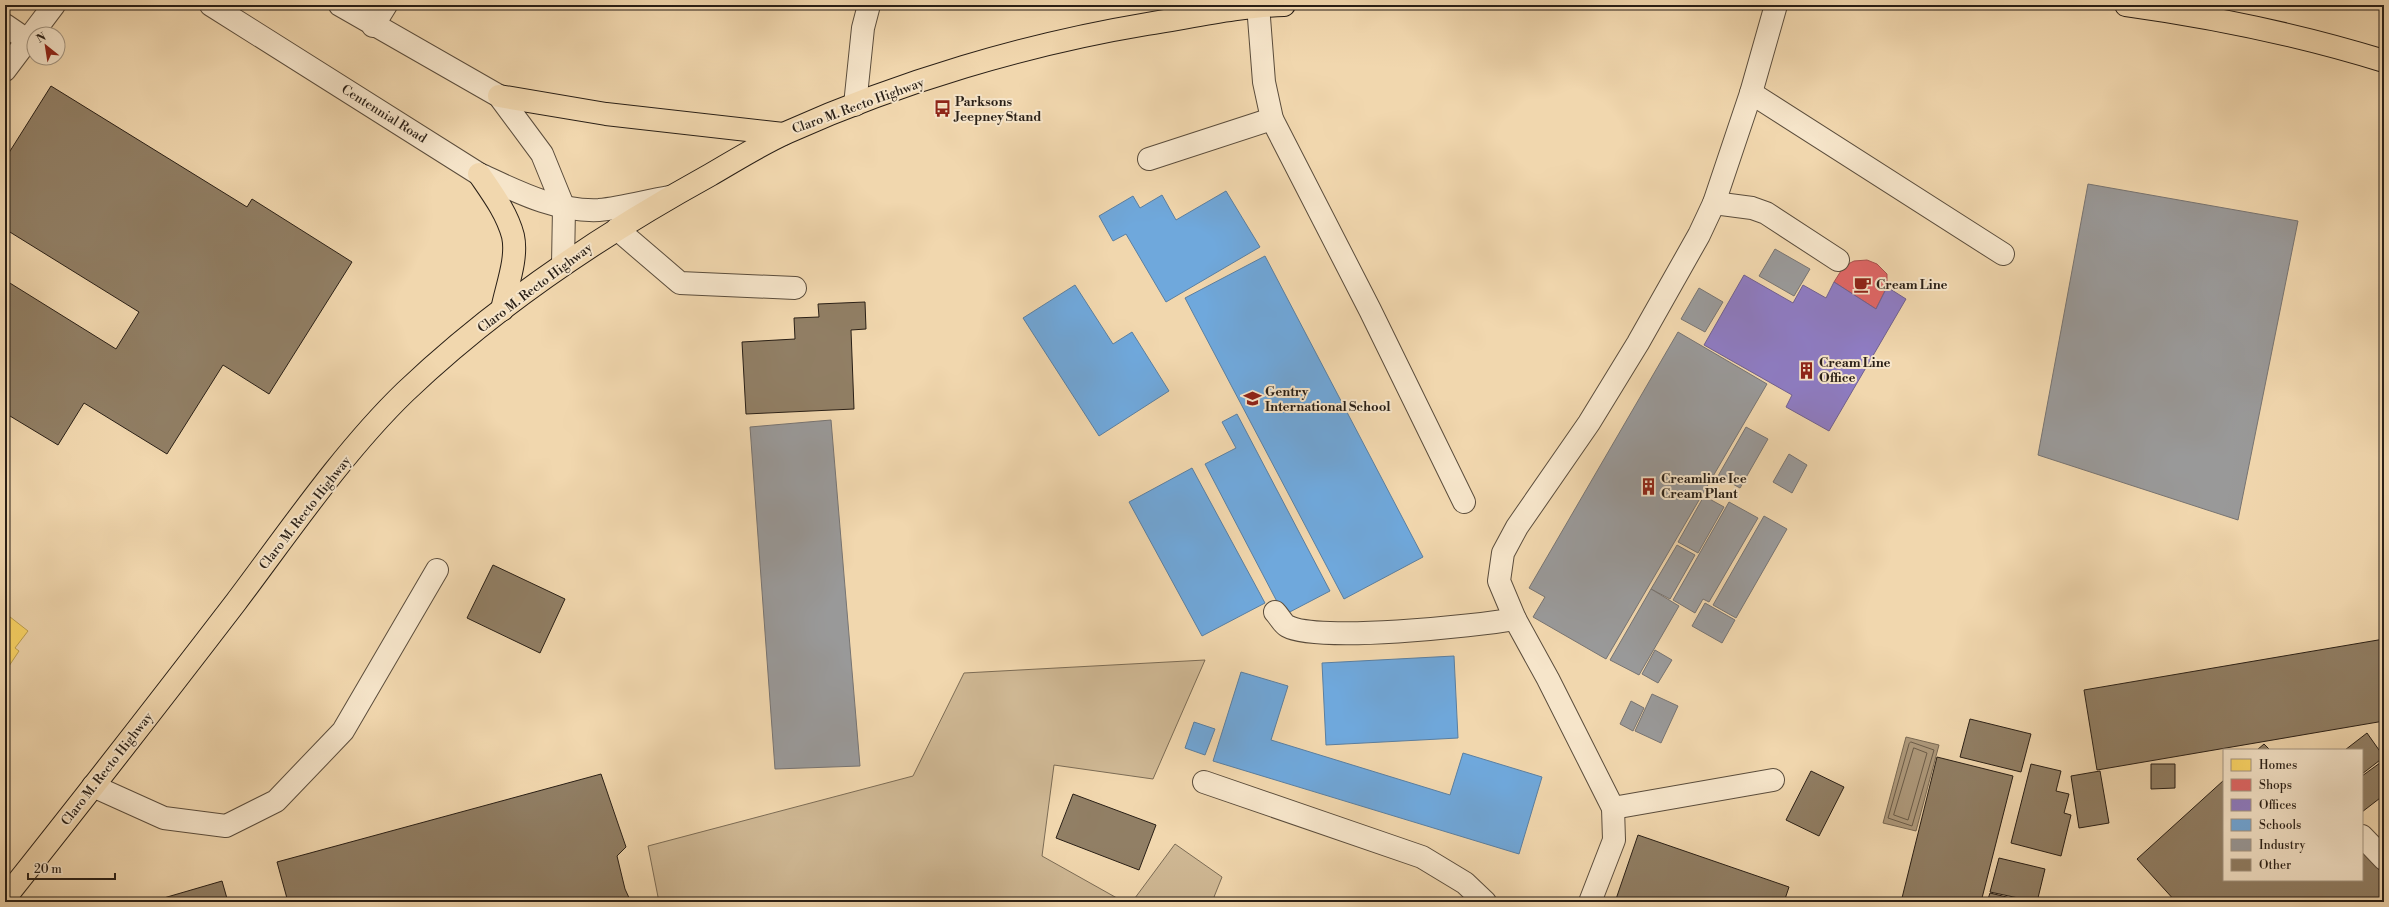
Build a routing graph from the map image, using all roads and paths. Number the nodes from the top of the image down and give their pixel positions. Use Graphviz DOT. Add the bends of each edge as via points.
graph roads {
  1 [pos="54,5"];
  2 [pos="211,5"];
  3 [pos="340,5"];
  4 [pos="386,5"];
  5 [pos="869,5"];
  6 [pos="1258,5"];
  7 [pos="1284,5"];
  8 [pos="1776,5"];
  9 [pos="2126,5"];
  10 [pos="5,25"];
  11 [pos="38,26"];
  12 [pos="373,26"];
  13 [pos="26,39"];
  14 [pos="26,41"];
  15 [pos="2384,61"];
  16 [pos="5,70"];
  17 [pos="1751,94"];
  18 [pos="499,96"];
  19 [pos="855,104"];
  20 [pos="1272,119"];
  21 [pos="783,134"];
  22 [pos="1149,159"];
  23 [pos="479,174"];
  24 [pos="669,197"];
  25 [pos="1714,203"];
  26 [pos="564,208"];
  27 [pos="617,228"];
  28 [pos="2004,254"];
  29 [pos="1838,260"];
  30 [pos="563,264"];
  31 [pos="795,288"];
  32 [pos="502,310"];
  33 [pos="1464,502"];
  34 [pos="437,570"];
  35 [pos="1276,612"];
  36 [pos="1515,619"];
  37 [pos="1773,780"];
  38 [pos="1204,782"];
  39 [pos="93,786"];
  40 [pos="1613,808"];
  41 [pos="2363,837"];
  42 [pos="2384,858"];
  43 [pos="5,898"];
  44 [pos="1484,902"];
  45 [pos="1590,902"];
  1 -- 11 [label="street"];
  2 -- 23 [label="street, Centennial Road"];
  3 -- 12 [label="street"];
  4 -- 12 [label="street"];
  5 -- 19 [label="street" via="863,28"];
  6 -- 7 [label="main road, Claro M. Recto Highway"];
  6 -- 19 [label="main road, Claro M. Recto Highway" via="1034,47"];
  6 -- 20 [label="street" via="1264,82"];
  8 -- 17 [label="street"];
  9 -- 15 [label="main road" via="2221,20"];
  10 -- 13 [label="street"];
  12 -- 18 [label="street"];
  14 -- 16 [label="street"];
  17 -- 25 [label="street"];
  17 -- 28 [label="street"];
  18 -- 21 [label="main road" via="606,114"];
  18 -- 26 [label="street" via="542,154"];
  19 -- 21 [label="main road, Claro M. Recto Highway"];
  20 -- 22 [label="street"];
  20 -- 33 [label="street" via="1370,310"];
  21 -- 24 [label="main road, Claro M. Recto Highway"];
  23 -- 26 [label="street, Centennial Road" via="521,193"];
  23 -- 32 [label="main road" via="505,214 513,238 512,260"];
  24 -- 26 [label="street, Centennial Road" via="599,210"];
  24 -- 27 [label="main road, Claro M. Recto Highway"];
  25 -- 29 [label="street" via="1752,208 1766,214"];
  25 -- 36 [label="street" via="1638,343 1589,423 1517,527 1504,553 1499,581"];
  26 -- 30 [label="street"];
  27 -- 30 [label="main road, Claro M. Recto Highway"];
  27 -- 31 [label="street" via="680,283"];
  30 -- 32 [label="main road, Claro M. Recto Highway"];
  32 -- 39 [label="main road, Claro M. Recto Highway" via="404,393 375,424"];
  34 -- 39 [label="street" via="343,730 276,801 226,826 164,818"];
  35 -- 36 [label="street" via="1286,626 1307,632 1352,633 1481,625"];
  36 -- 40 [label="street"];
  37 -- 40 [label="street"];
  38 -- 44 [label="street" via="1422,857 1465,883"];
  39 -- 43 [label="main road, Claro M. Recto Highway"];
  40 -- 45 [label="street" via="1614,840"];
  41 -- 42 [label="street"];
}
